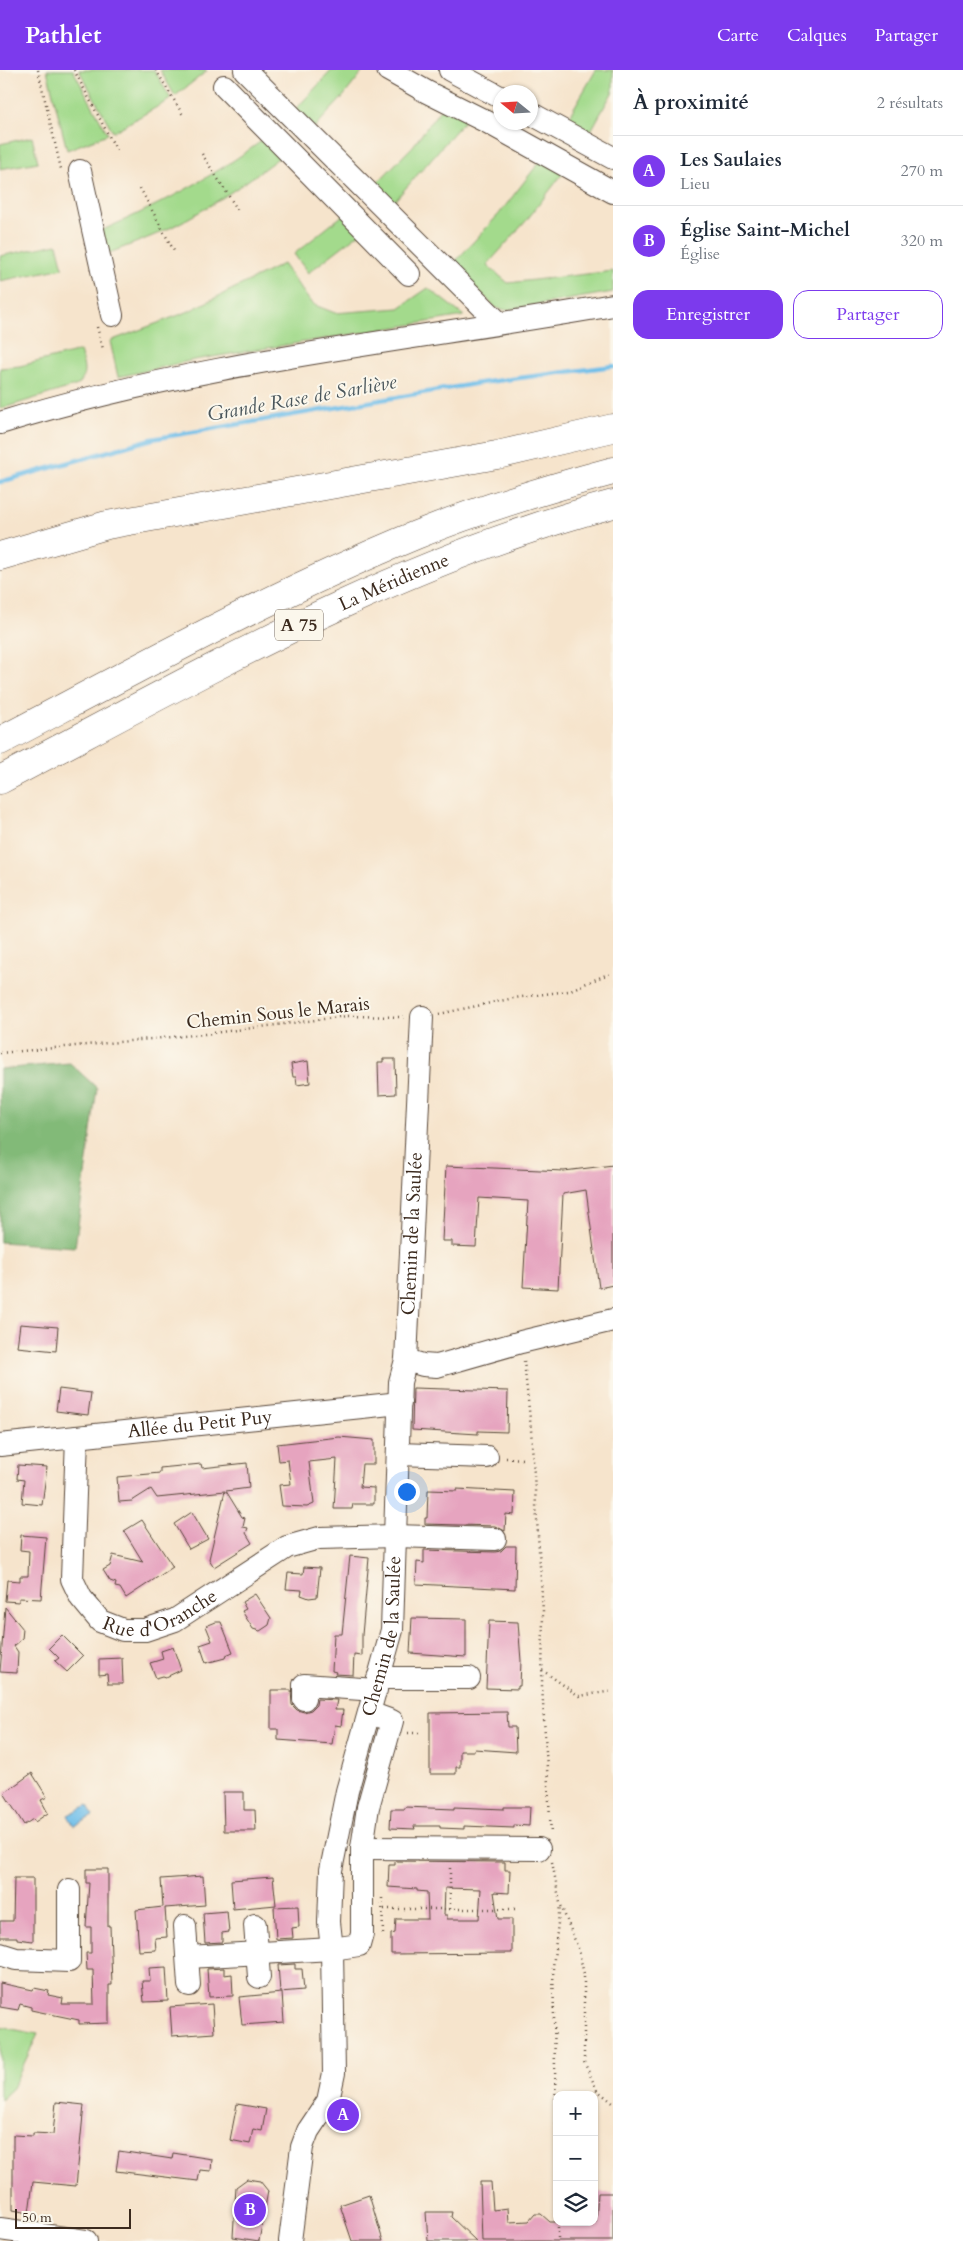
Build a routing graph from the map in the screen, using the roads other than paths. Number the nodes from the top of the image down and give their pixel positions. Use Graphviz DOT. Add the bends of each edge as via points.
graph roads {
  1 [pos="245,70"];
  2 [pos="388,70"];
  3 [pos="450,70"];
  4 [pos="224,86"];
  5 [pos="493,93"];
  6 [pos="538,118"];
  7 [pos="613,158"];
  8 [pos="80,171"];
  9 [pos="613,192"];
  10 [pos="409,274"];
  11 [pos="613,305"];
  12 [pos="112,315"];
  13 [pos="499,323"];
  14 [pos="0,422"];
  15 [pos="608,430"];
  16 [pos="613,471"];
  17 [pos="613,504"];
  18 [pos="0,556"];
  19 [pos="0,741"];
  20 [pos="0,780"];
  21 [pos="422,1017"];
  22 [pos="613,1320"];
  23 [pos="406,1360"];
  24 [pos="400,1403"];
  25 [pos="77,1437"];
  26 [pos="0,1446"];
  27 [pos="398,1454"];
  28 [pos="487,1457"];
  29 [pos="395,1536"];
  30 [pos="495,1539"];
  31 [pos="469,1678"];
  32 [pos="377,1684"];
  33 [pos="304,1699"];
  34 [pos="370,1714"];
  35 [pos="362,1848"];
  36 [pos="547,1851"];
  37 [pos="69,1890"];
  38 [pos="255,1925"];
  39 [pos="185,1926"];
  40 [pos="332,1949"];
  41 [pos="257,1953"];
  42 [pos="0,1954"];
  43 [pos="188,1957"];
  44 [pos="259,1977"];
  45 [pos="189,1985"];
  46 [pos="0,2229"];
  47 [pos="86,2241"];
  48 [pos="290,2241"];
  1 -- 13 [label="street"];
  2 -- 9 [label="street"];
  3 -- 5 [label="street"];
  4 -- 10 [label="street"];
  6 -- 7 [label="street"];
  8 -- 12 [label="street"];
  11 -- 13 [label="street"];
  13 -- 14 [label="street" via="236,365 154,382"];
  15 -- 18 [label="highway" via="497,455 107,525"];
  16 -- 19 [label="highway, La Méridienne / A 75" via="530,494 425,532 295,588"];
  17 -- 20 [label="highway, La Méridienne / A 75" via="492,542 374,589 204,673"];
  21 -- 23 [label="street, Chemin de la Saulée"];
  22 -- 23 [label="street" via="437,1366"];
  23 -- 24 [label="street, Chemin de la Saulée" via="400,1382"];
  24 -- 25 [label="street, Allée du Petit Puy"];
  24 -- 27 [label="street, Chemin de la Saulée"];
  25 -- 26 [label="street, Allée du Petit Puy"];
  25 -- 29 [label="street, Rue d'Oranche" via="72,1579 81,1598 100,1622 123,1630 145,1630 175,1620 287,1547 319,1538"];
  27 -- 28 [label="street"];
  27 -- 29 [label="street, Chemin de la Saulée"];
  29 -- 30 [label="street, Rue d'Oranche"];
  29 -- 32 [label="street, Chemin de la Saulée" via="392,1630"];
  31 -- 32 [label="street"];
  32 -- 33 [label="street" via="304,1685"];
  32 -- 34 [label="street, Chemin de la Saulée"];
  34 -- 35 [label="street" via="392,1721 368,1807"];
  34 -- 40 [label="street, Chemin de la Saulée" via="347,1791 331,1870 329,1922"];
  35 -- 36 [label="street"];
  35 -- 40 [label="street" via="362,1934 359,1944"];
  37 -- 42 [label="street" via="69,1961 16,1959"];
  38 -- 41 [label="street"];
  39 -- 43 [label="street"];
  40 -- 41 [label="street"];
  40 -- 48 [label="street, Chemin de la Saulée" via="332,2089 302,2147"];
  41 -- 43 [label="street"];
  41 -- 44 [label="street"];
  43 -- 45 [label="street"];
  46 -- 47 [label="street"];
}
